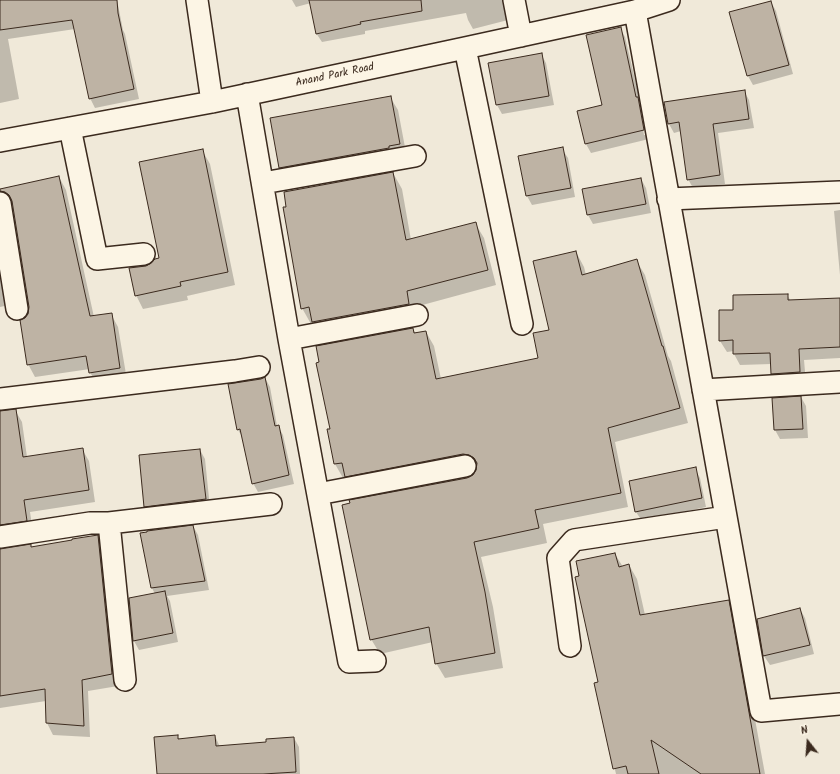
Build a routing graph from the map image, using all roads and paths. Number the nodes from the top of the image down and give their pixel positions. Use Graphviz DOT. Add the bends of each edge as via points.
graph roads {
  1 [pos="197,0"];
  2 [pos="514,0"];
  3 [pos="669,0"];
  4 [pos="635,11"];
  5 [pos="521,36"];
  6 [pos="465,48"];
  7 [pos="247,94"];
  8 [pos="212,102"];
  9 [pos="70,128"];
  10 [pos="0,141"];
  11 [pos="415,156"];
  12 [pos="263,183"];
  13 [pos="840,192"];
  14 [pos="668,199"];
  15 [pos="0,203"];
  16 [pos="144,254"];
  17 [pos="17,309"];
  18 [pos="417,315"];
  19 [pos="522,324"];
  20 [pos="290,339"];
  21 [pos="259,367"];
  22 [pos="840,382"];
  23 [pos="703,390"];
  24 [pos="0,400"];
  25 [pos="465,466"];
  26 [pos="318,494"];
  27 [pos="271,504"];
  28 [pos="726,517"];
  29 [pos="109,523"];
  30 [pos="0,537"];
  31 [pos="570,646"];
  32 [pos="375,661"];
  33 [pos="125,680"];
  34 [pos="840,704"];
  1 -- 8 [label="street"];
  2 -- 5 [label="street"];
  3 -- 4 [label="street, Anand Park Road"];
  4 -- 5 [label="street, Anand Park Road"];
  4 -- 14 [label="street"];
  5 -- 6 [label="street, Anand Park Road"];
  6 -- 7 [label="street, Anand Park Road"];
  6 -- 19 [label="street"];
  7 -- 8 [label="street, Anand Park Road"];
  7 -- 12 [label="street"];
  8 -- 9 [label="street, Anand Park Road"];
  9 -- 10 [label="street, Anand Park Road"];
  9 -- 16 [label="street" via="97,259"];
  11 -- 12 [label="street"];
  12 -- 20 [label="street"];
  13 -- 14 [label="street"];
  14 -- 23 [label="street"];
  15 -- 17 [label="street"];
  18 -- 20 [label="street"];
  20 -- 26 [label="street"];
  21 -- 24 [label="street"];
  22 -- 23 [label="street"];
  23 -- 28 [label="street"];
  25 -- 26 [label="street"];
  26 -- 32 [label="street" via="349,662"];
  27 -- 29 [label="street"];
  28 -- 31 [label="street" via="574,540 558,558"];
  28 -- 34 [label="street" via="761,711"];
  29 -- 30 [label="street" via="90,523"];
  29 -- 33 [label="street"];
}
